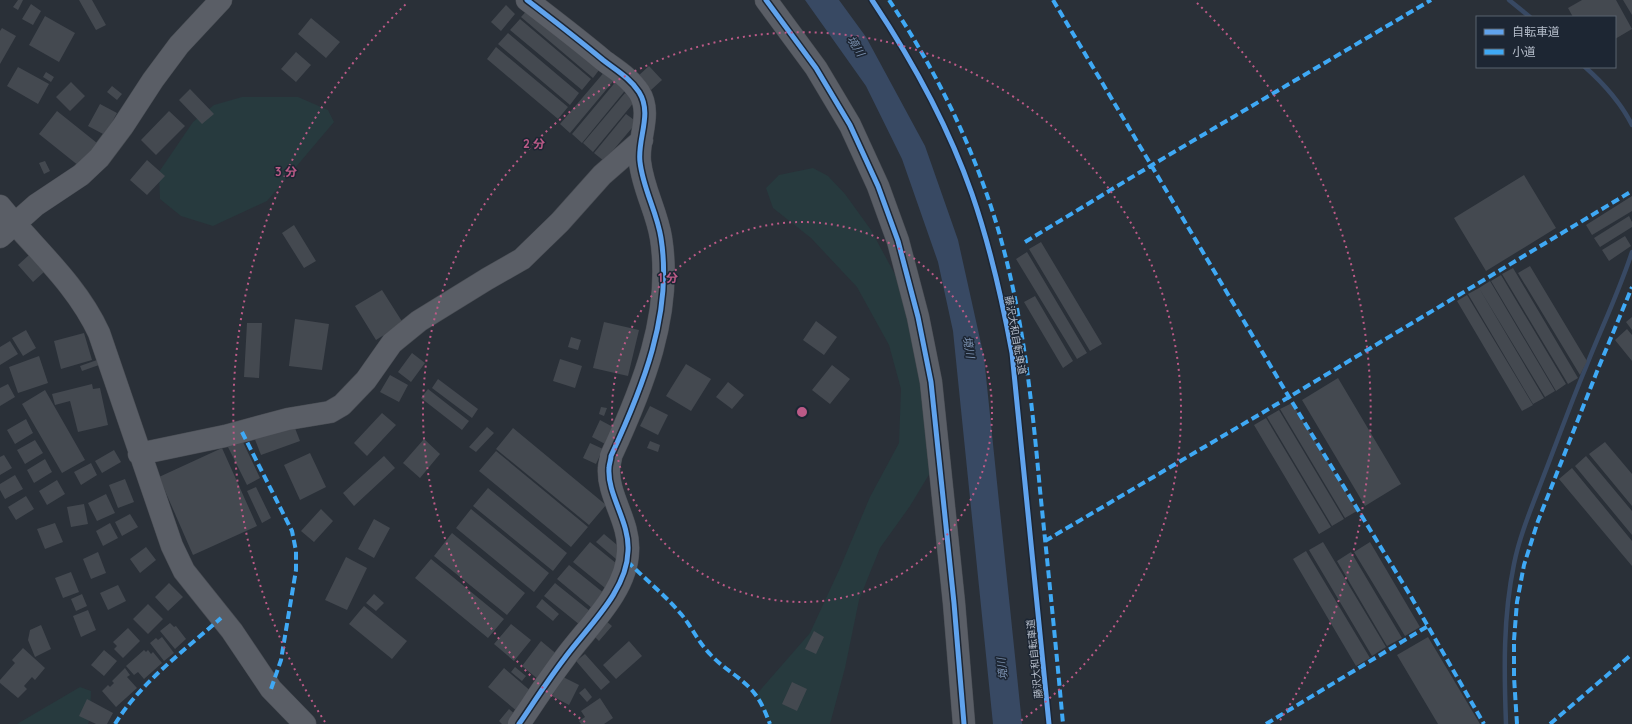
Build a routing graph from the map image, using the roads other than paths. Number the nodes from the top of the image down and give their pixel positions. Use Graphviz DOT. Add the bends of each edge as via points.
graph roads {
  1 [pos="221,0"];
  2 [pos="527,0"];
  3 [pos="766,0"];
  4 [pos="642,140"];
  5 [pos="0,206"];
  6 [pos="7,231"];
  7 [pos="139,454"];
  8 [pos="305,724"];
  9 [pos="519,724"];
  10 [pos="964,724"];
  1 -- 6 [label="street" via="179,45 99,158 82,175 36,205"];
  2 -- 4 [label="street" via="621,72 639,92 645,104 646,116"];
  3 -- 10 [label="street" via="816,68 850,125 878,186 898,241 931,382"];
  4 -- 7 [label="street" via="602,175 560,222 522,258 487,278 397,338 366,380 342,405 330,412 288,419 225,436"];
  4 -- 9 [label="street" via="642,174 658,221 664,282 653,348 642,384 611,456 609,468 613,492 626,530 628,550 625,570 614,593"];
  5 -- 6 [label="street"];
  6 -- 7 [label="street" via="49,260 92,317 100,333"];
  7 -- 8 [label="street" via="172,546 184,571 232,632 271,689"];
}
